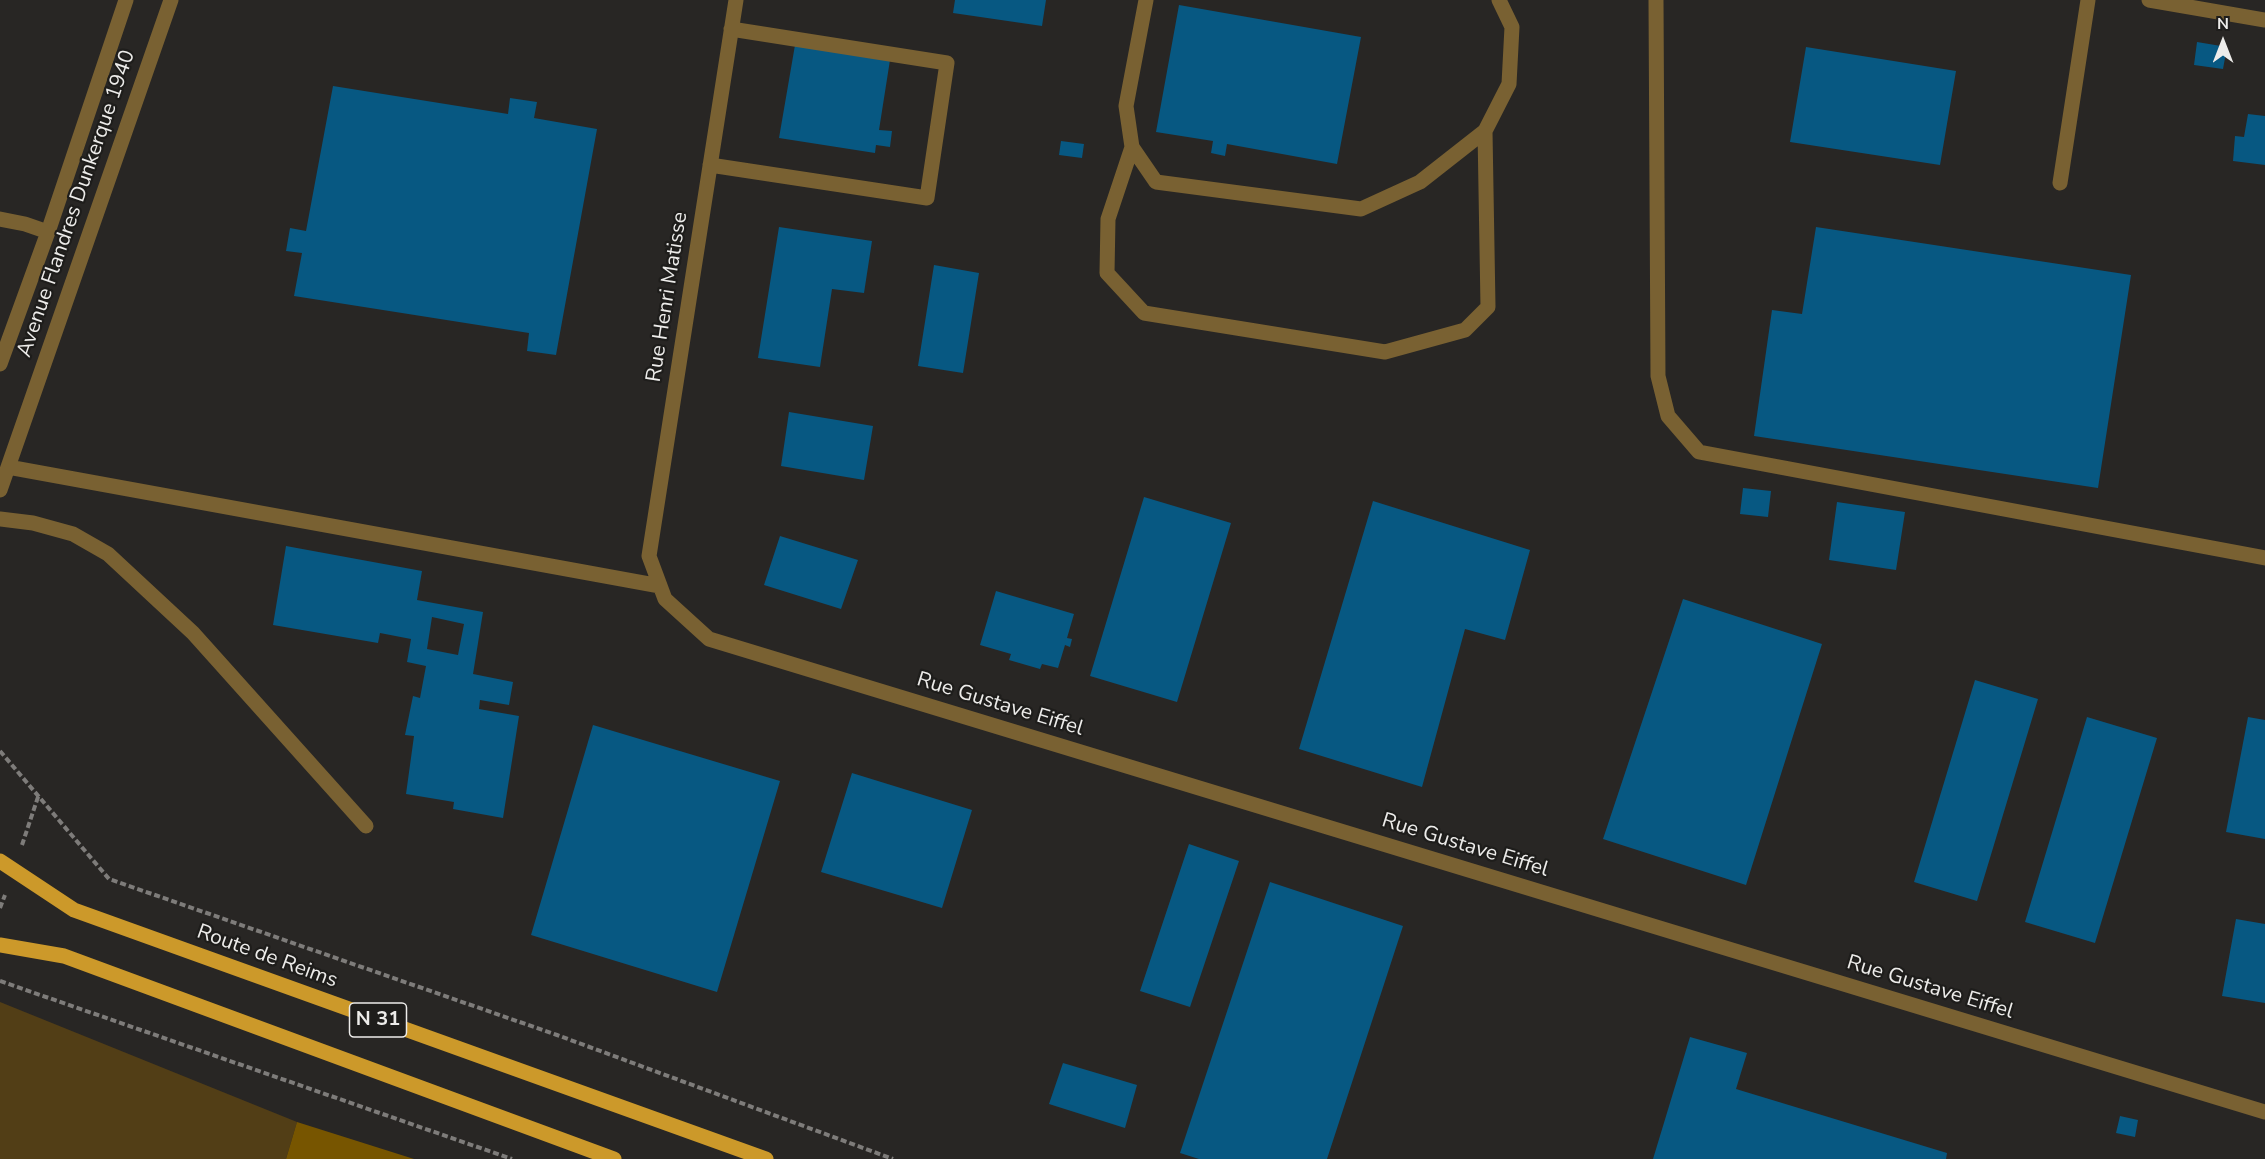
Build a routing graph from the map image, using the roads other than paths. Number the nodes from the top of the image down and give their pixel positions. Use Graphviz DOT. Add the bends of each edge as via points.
graph roads {
  1 [pos="126,0"];
  2 [pos="171,0"];
  3 [pos="736,0"];
  4 [pos="1146,0"];
  5 [pos="1499,0"];
  6 [pos="1656,0"];
  7 [pos="2088,0"];
  8 [pos="2149,0"];
  9 [pos="2265,20"];
  10 [pos="731,29"];
  11 [pos="1485,131"];
  12 [pos="1132,147"];
  13 [pos="710,165"];
  14 [pos="2060,183"];
  15 [pos="0,219"];
  16 [pos="48,232"];
  17 [pos="0,364"];
  18 [pos="8,467"];
  19 [pos="0,490"];
  20 [pos="0,519"];
  21 [pos="2265,558"];
  22 [pos="663,592"];
  23 [pos="366,826"];
  24 [pos="0,861"];
  25 [pos="0,945"];
  26 [pos="2265,1112"];
  27 [pos="614,1159"];
  28 [pos="766,1159"];
  1 -- 16 [label="street, Avenue Flandres Dunkerque 1940"];
  2 -- 18 [label="street, Avenue Flandres Dunkerque 1940"];
  3 -- 10 [label="street, Rue Henri Matisse"];
  4 -- 12 [label="street" via="1126,106"];
  5 -- 11 [label="street" via="1512,27 1509,84"];
  6 -- 21 [label="street" via="1658,376 1668,416 1699,452"];
  7 -- 14 [label="street"];
  8 -- 9 [label="street"];
  10 -- 13 [label="street, Rue Henri Matisse"];
  10 -- 13 [label="street" via="947,63 927,198"];
  11 -- 12 [label="street" via="1420,182 1361,209 1156,182"];
  11 -- 12 [label="street" via="1488,307 1465,330 1385,352 1144,313 1107,273 1108,219"];
  13 -- 22 [label="street, Rue Henri Matisse" via="649,556"];
  15 -- 16 [label="street"];
  16 -- 17 [label="street, Avenue Flandres Dunkerque 1940"];
  18 -- 19 [label="street, Avenue Flandres Dunkerque 1940"];
  18 -- 22 [label="street"];
  20 -- 23 [label="street" via="73,534 108,554 193,633"];
  22 -- 26 [label="street, Rue Gustave Eiffel" via="709,639"];
  24 -- 28 [label="main road, Route de Reims / N 31" via="74,910"];
  25 -- 27 [label="main road, N 31" via="64,956"];
}
